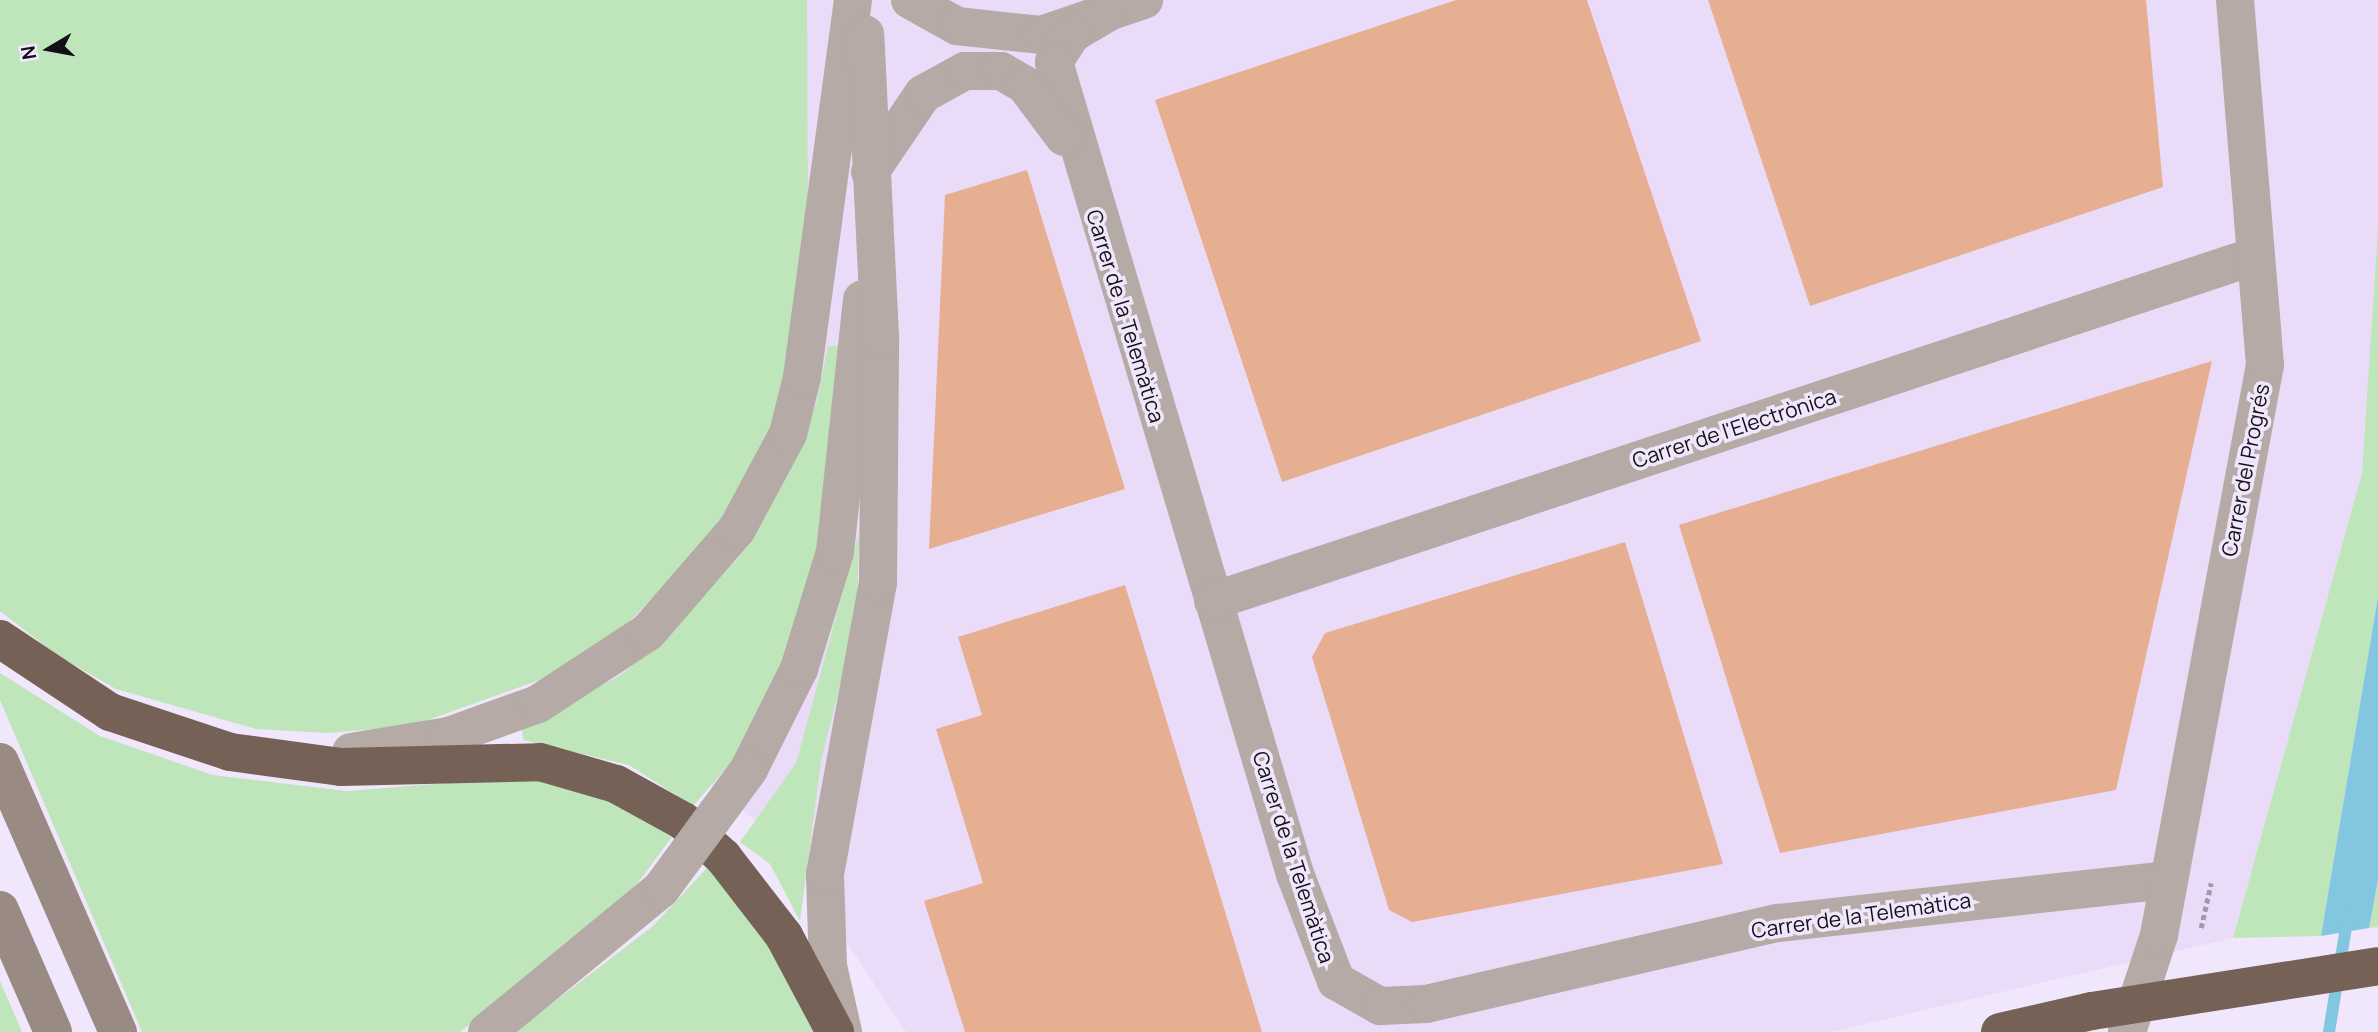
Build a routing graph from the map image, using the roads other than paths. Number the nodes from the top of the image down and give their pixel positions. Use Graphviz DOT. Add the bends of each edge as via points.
graph roads {
  1 [pos="853,0"];
  2 [pos="863,0"];
  3 [pos="910,0"];
  4 [pos="2235,0"];
  5 [pos="1126,6"];
  6 [pos="1080,163"];
  7 [pos="870,172"];
  8 [pos="873,249"];
  9 [pos="2255,256"];
  10 [pos="1213,601"];
  11 [pos="0,639"];
  12 [pos="230,752"];
  13 [pos="0,762"];
  14 [pos="2165,880"];
  15 [pos="0,910"];
  16 [pos="2378,967"];
  17 [pos="52,1032"];
  18 [pos="118,1032"];
  19 [pos="487,1032"];
  20 [pos="835,1032"];
  21 [pos="843,1032"];
  22 [pos="2000,1032"];
  23 [pos="2127,1032"];
  1 -- 12 [label="street" via="825,176 816,310 788,434 737,529 709,567 613,660 498,721 364,751"];
  2 -- 7 [label="street"];
  3 -- 5 [label="street" via="957,26 992,34 1041,35"];
  4 -- 9 [label="street, Carrer del Progrés"];
  5 -- 6 [label="street" via="1072,34 1054,62"];
  6 -- 7 [label="street" via="1047,107 1025,85 1001,71 965,71 923,94"];
  6 -- 10 [label="street, Carrer de la Telemàtica"];
  7 -- 8 [label="street"];
  8 -- 19 [label="street, bridge" via="853,338 835,552 799,669 749,769 661,888 607,939"];
  8 -- 21 [label="street" via="880,336 878,583 825,874 828,966"];
  9 -- 10 [label="street, Carrer de l'Electrònica"];
  9 -- 14 [label="street, Carrer del Progrés" via="2265,365"];
  10 -- 14 [label="street, Carrer de la Telemàtica" via="1295,874 1336,982 1380,1006 1426,1004 1778,923"];
  11 -- 12 [label="highway" via="110,712"];
  12 -- 20 [label="highway" via="341,768 540,762 616,784 683,821 723,857 784,936"];
  13 -- 18 [label="main road"];
  14 -- 23 [label="street, Carrer del Progrés" via="2159,935"];
  15 -- 17 [label="main road"];
  16 -- 22 [label="highway, bridge" via="2092,1011"];
}
